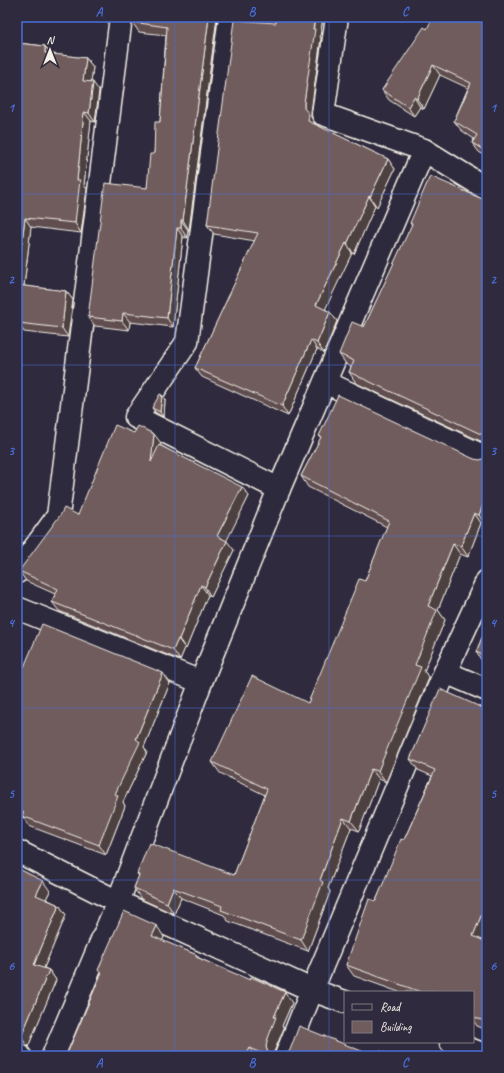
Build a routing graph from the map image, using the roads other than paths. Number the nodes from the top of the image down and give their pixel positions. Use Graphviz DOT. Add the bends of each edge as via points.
graph roads {
  1 [pos="121,17"];
  2 [pos="230,17"];
  3 [pos="337,17"];
  4 [pos="424,150"];
  5 [pos="487,190"];
  6 [pos="325,382"];
  7 [pos="487,458"];
  8 [pos="279,489"];
  9 [pos="17,572"];
  10 [pos="487,581"];
  11 [pos="17,608"];
  12 [pos="445,672"];
  13 [pos="201,682"];
  14 [pos="487,690"];
  15 [pos="17,851"];
  16 [pos="118,902"];
  17 [pos="312,990"];
  18 [pos="344,1002"];
  19 [pos="454,1043"];
  20 [pos="17,1055"];
  21 [pos="20,1056"];
  22 [pos="52,1056"];
  23 [pos="286,1056"];
  24 [pos="487,1056"];
  1 -- 9 [label="street" via="58,516"];
  2 -- 8 [label="street" via="187,342 136,417"];
  3 -- 4 [label="street" via="323,114"];
  4 -- 5 [label="street"];
  4 -- 6 [label="street"];
  6 -- 7 [label="street"];
  6 -- 8 [label="street"];
  8 -- 13 [label="street"];
  10 -- 12 [label="street"];
  11 -- 13 [label="street"];
  12 -- 14 [label="street"];
  12 -- 17 [label="street"];
  13 -- 16 [label="street"];
  15 -- 16 [label="street"];
  16 -- 17 [label="street"];
  16 -- 22 [label="street"];
  17 -- 18 [label="street"];
  17 -- 23 [label="street"];
  19 -- 24 [label="street"];
  20 -- 21 [label="street"];
}
